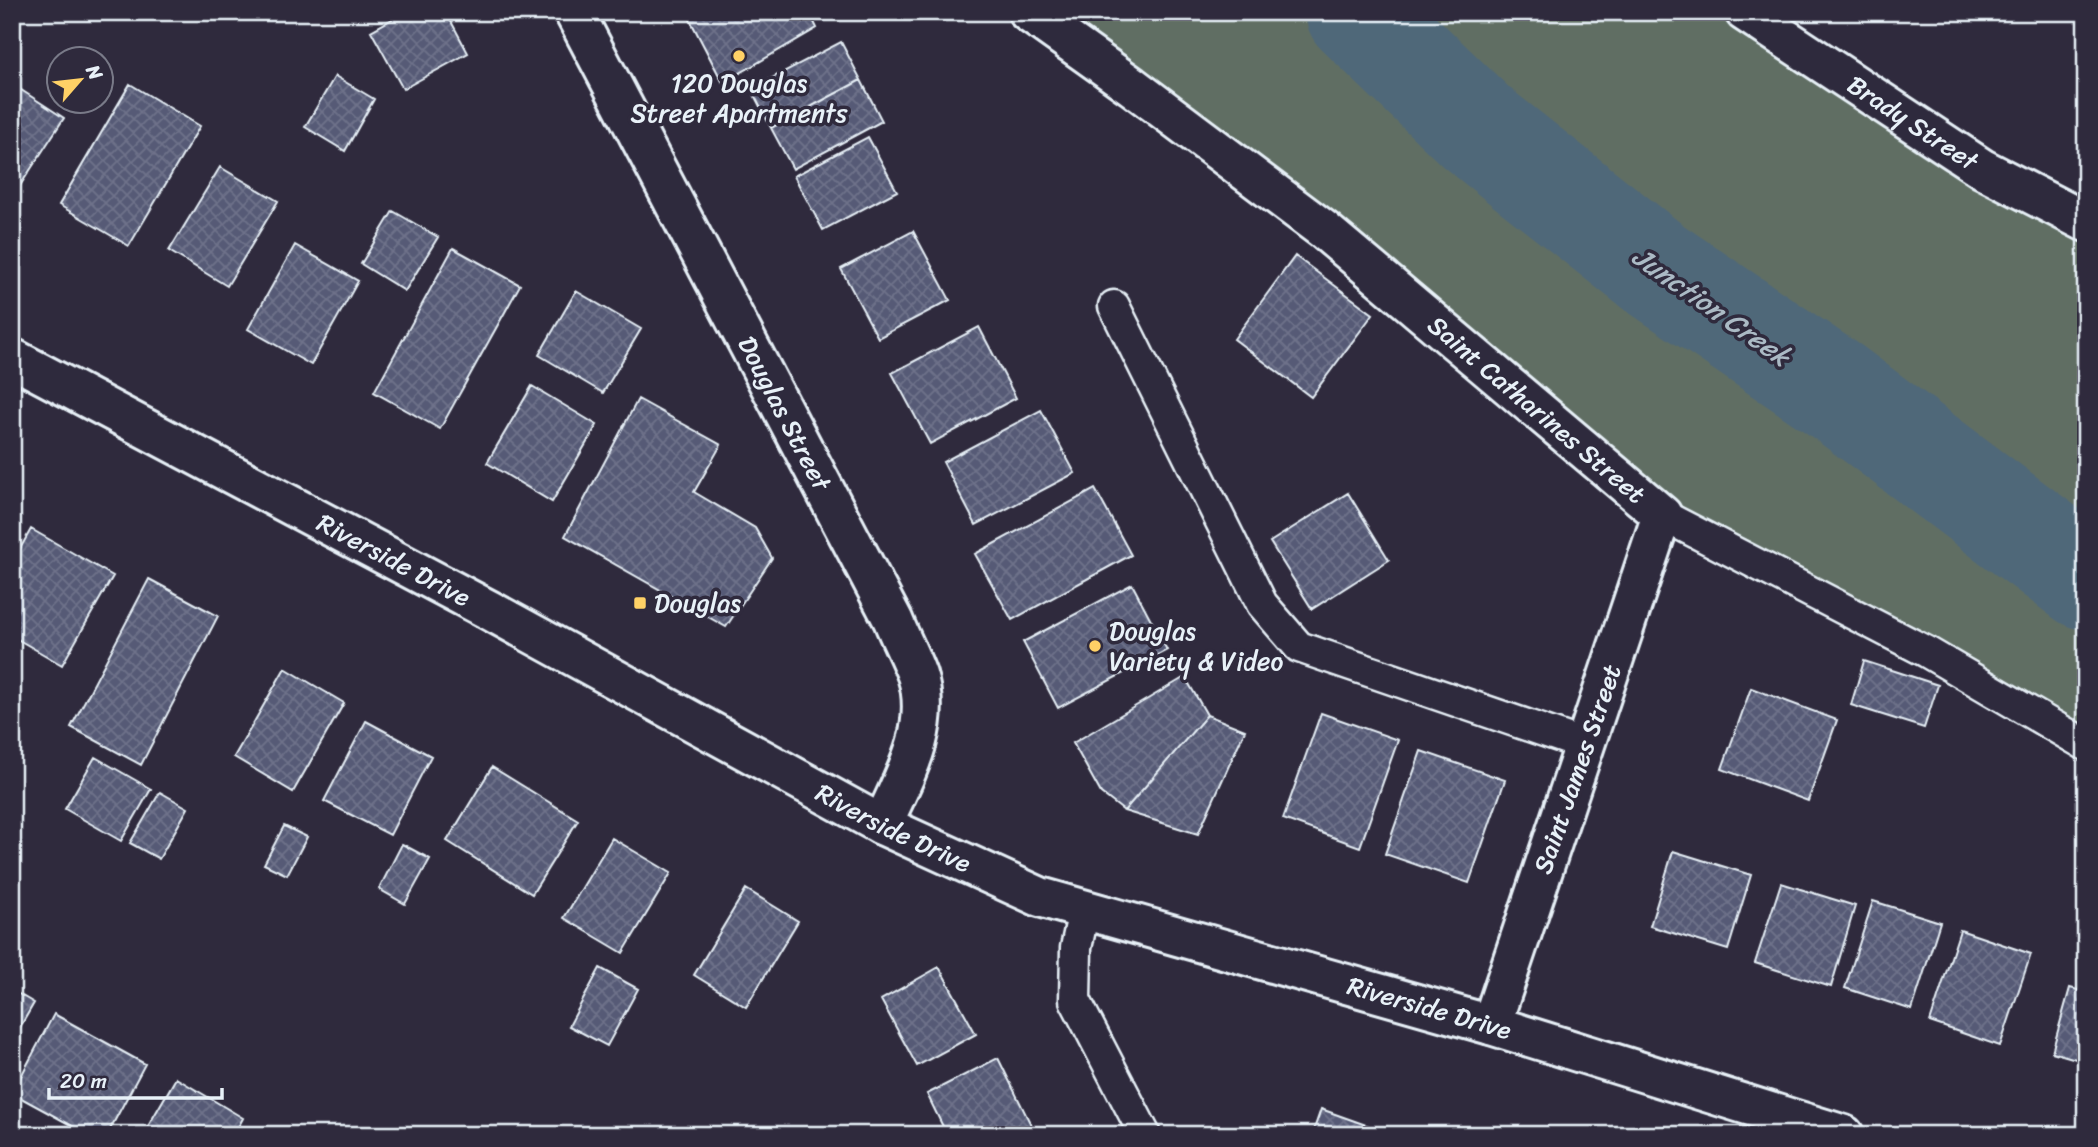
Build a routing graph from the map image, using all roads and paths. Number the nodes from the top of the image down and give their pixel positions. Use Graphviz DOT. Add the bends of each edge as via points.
graph roads {
  1 [pos="574,12"];
  2 [pos="1028,12"];
  3 [pos="1745,12"];
  4 [pos="2086,222"];
  5 [pos="1114,306"];
  6 [pos="12,358"];
  7 [pos="1662,514"];
  8 [pos="2086,745"];
  9 [pos="1585,746"];
  10 [pos="882,825"];
  11 [pos="1084,910"];
  12 [pos="1491,1025"];
  13 [pos="1145,1135"];
  14 [pos="1844,1135"];
  1 -- 10 [label="street, Douglas Street" via="918,677 922,723 908,769"];
  2 -- 7 [label="street, Saint Catharines Street" via="1324,230"];
  3 -- 4 [label="street, Brady Street" via="1983,169"];
  5 -- 9 [label="lane" via="1262,604 1299,647"];
  6 -- 10 [label="street, Riverside Drive" via="489,610"];
  7 -- 8 [label="lane, Saint Catharines Street" via="1927,652"];
  7 -- 9 [label="street, Saint James Street"];
  9 -- 12 [label="street, Saint James Street"];
  10 -- 11 [label="street, Riverside Drive" via="1040,897"];
  11 -- 12 [label="street, Riverside Drive"];
  11 -- 13 [label="lane" via="1076,948 1075,1000"];
  12 -- 14 [label="street, Riverside Drive"];
}
